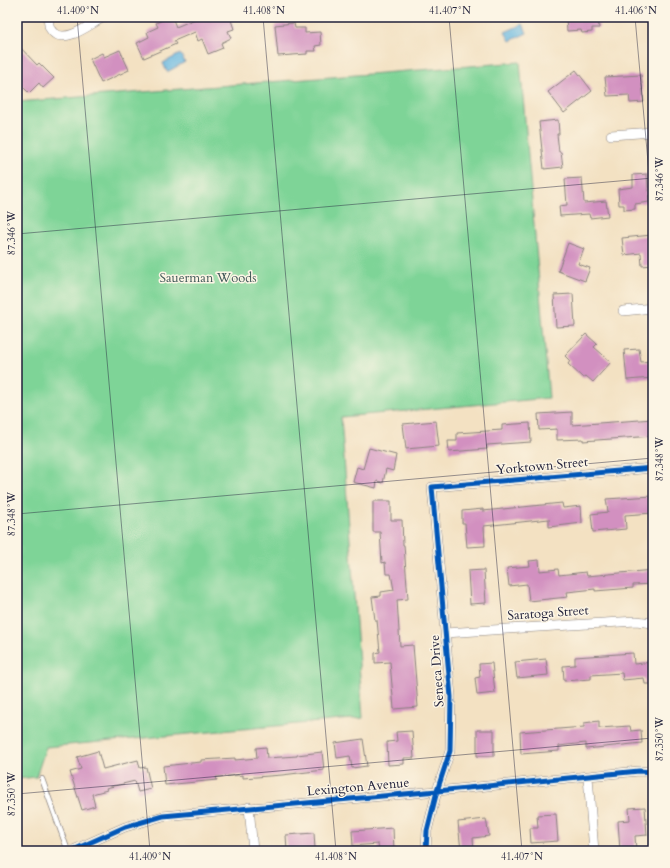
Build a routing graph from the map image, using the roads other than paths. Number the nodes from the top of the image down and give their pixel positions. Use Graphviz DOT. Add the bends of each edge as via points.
graph roads {
  1 [pos="49,17"];
  2 [pos="99,18"];
  3 [pos="653,132"];
  4 [pos="611,135"];
  5 [pos="653,308"];
  6 [pos="623,311"];
  7 [pos="653,468"];
  8 [pos="432,487"];
  9 [pos="653,623"];
  10 [pos="445,632"];
  11 [pos="653,772"];
  12 [pos="588,777"];
  13 [pos="42,779"];
  14 [pos="437,792"];
  15 [pos="249,807"];
  16 [pos="68,851"];
  17 [pos="71,851"];
  18 [pos="253,851"];
  19 [pos="426,851"];
  20 [pos="594,851"];
  1 -- 2 [label="street" via="48,24 52,32 61,37 71,36"];
  3 -- 4 [label="street"];
  5 -- 6 [label="street"];
  7 -- 8 [label="street, Yorktown Street"];
  8 -- 10 [label="street, Seneca Drive"];
  9 -- 10 [label="street, Saratoga Street" via="636,621"];
  10 -- 14 [label="street, Seneca Drive" via="452,697 450,751"];
  11 -- 12 [label="street, Lexington Avenue" via="639,771"];
  12 -- 14 [label="street, Lexington Avenue"];
  12 -- 20 [label="street"];
  13 -- 16 [label="lane"];
  14 -- 15 [label="street, Lexington Avenue"];
  14 -- 19 [label="street, Seneca Drive" via="427,831"];
  15 -- 17 [label="street, Lexington Avenue" via="163,816 125,827"];
  15 -- 18 [label="street"];
}
